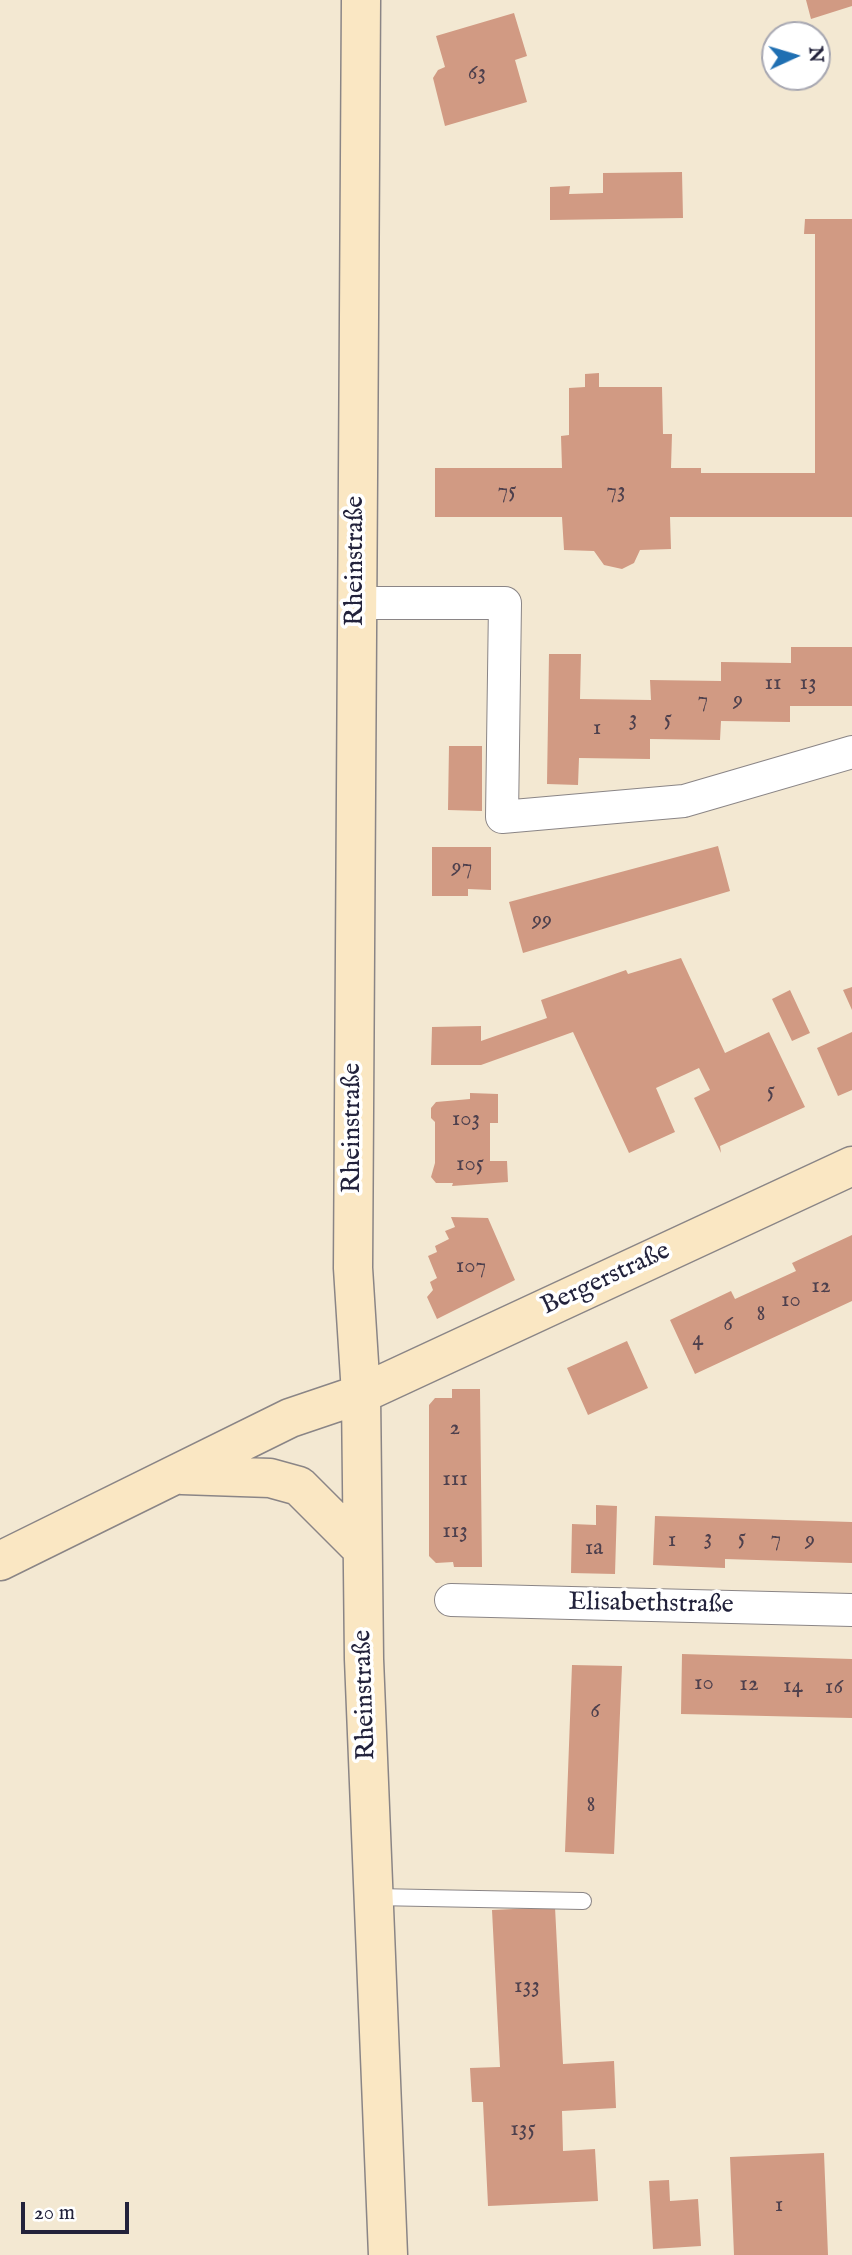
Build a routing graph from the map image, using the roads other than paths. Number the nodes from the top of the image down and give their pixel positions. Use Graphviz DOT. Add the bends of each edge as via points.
graph roads {
  1 [pos="361,0"];
  2 [pos="357,603"];
  3 [pos="852,752"];
  4 [pos="852,1166"];
  5 [pos="361,1394"];
  6 [pos="176,1475"];
  7 [pos="362,1549"];
  8 [pos="0,1561"];
  9 [pos="451,1600"];
  10 [pos="852,1610"];
  11 [pos="374,1897"];
  12 [pos="583,1901"];
  13 [pos="388,2255"];
  1 -- 2 [label="main road, Rheinstraße"];
  2 -- 3 [label="street" via="505,603 502,817 684,801"];
  2 -- 5 [label="main road, Rheinstraße" via="353,1268"];
  4 -- 5 [label="main road, Bergerstraße"];
  5 -- 6 [label="main road, Bergerstraße" via="289,1419"];
  5 -- 7 [label="main road, Rheinstraße"];
  6 -- 7 [label="main road" via="270,1478 299,1486"];
  6 -- 8 [label="main road, Bergerstraße"];
  7 -- 11 [label="main road, Rheinstraße"];
  9 -- 10 [label="street, Elisabethstraße"];
  11 -- 12 [label="lane"];
  11 -- 13 [label="main road, Rheinstraße"];
}
